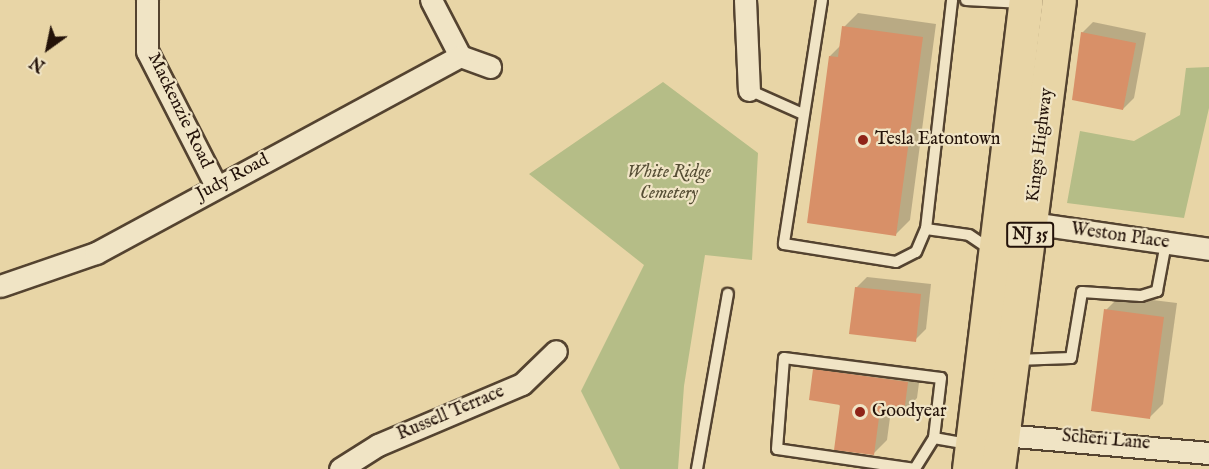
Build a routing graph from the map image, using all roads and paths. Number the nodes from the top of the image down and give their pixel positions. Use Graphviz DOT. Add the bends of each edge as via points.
graph roads {
  1 [pos="147,0"];
  2 [pos="431,0"];
  3 [pos="745,0"];
  4 [pos="822,0"];
  5 [pos="952,0"];
  6 [pos="966,0"];
  7 [pos="1059,0"];
  8 [pos="1026,2"];
  9 [pos="460,56"];
  10 [pos="490,67"];
  11 [pos="749,90"];
  12 [pos="803,114"];
  13 [pos="216,186"];
  14 [pos="1031,223"];
  15 [pos="926,229"];
  16 [pos="1166,243"];
  17 [pos="1209,249"];
  18 [pos="995,253"];
  19 [pos="0,286"];
  20 [pos="728,294"];
  21 [pos="556,351"];
  22 [pos="1013,360"];
  23 [pos="1003,435"];
  24 [pos="934,438"];
  25 [pos="1209,453"];
  26 [pos="970,457"];
  27 [pos="340,469"];
  28 [pos="697,469"];
  29 [pos="998,469"];
  1 -- 13 [label="street, Mackenzie Road" via="147,51"];
  2 -- 9 [label="street"];
  3 -- 11 [label="street"];
  4 -- 12 [label="lane"];
  5 -- 15 [label="lane"];
  6 -- 8 [label="lane"];
  7 -- 14 [label="main road, Kings Highway / NJ 35"];
  8 -- 18 [label="main road, Kings Highway / NJ 35"];
  9 -- 10 [label="street"];
  9 -- 13 [label="street, Judy Road"];
  11 -- 12 [label="lane"];
  12 -- 15 [label="lane" via="784,244 896,262 909,260"];
  13 -- 19 [label="street, Judy Road" via="96,253"];
  14 -- 16 [label="street, Weston Place"];
  14 -- 22 [label="main road, Kings Highway / NJ 35"];
  15 -- 18 [label="lane" via="969,235"];
  16 -- 17 [label="street, Weston Place"];
  16 -- 22 [label="lane" via="1156,291 1141,296 1082,292 1071,358"];
  18 -- 26 [label="main road, Kings Highway / NJ 35"];
  20 -- 28 [label="lane"];
  21 -- 27 [label="street, Russell Terrace" via="522,384 378,445"];
  22 -- 23 [label="main road, Kings Highway / NJ 35"];
  23 -- 25 [label="street, Scheri Lane"];
  23 -- 29 [label="main road, Kings Highway / NJ 35"];
  24 -- 24 [label="lane" via="941,378 784,358 777,449 915,469"];
  24 -- 26 [label="lane"];
}
